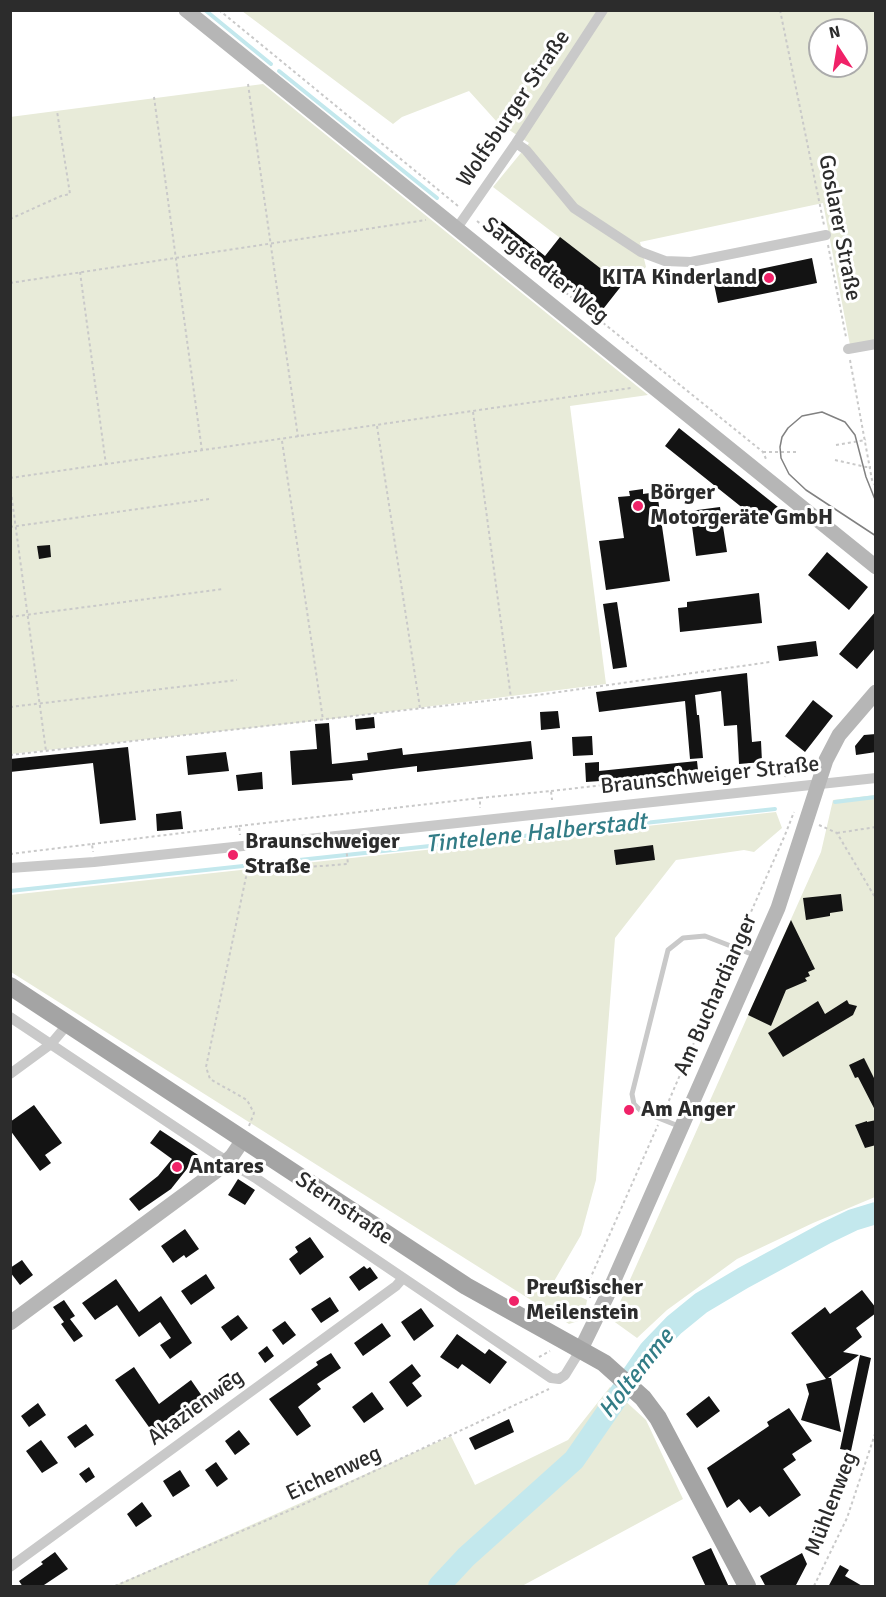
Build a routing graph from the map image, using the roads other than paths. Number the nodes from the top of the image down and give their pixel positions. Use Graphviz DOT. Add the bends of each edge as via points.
graph roads {
  1 [pos="186,10"];
  2 [pos="603,10"];
  3 [pos="516,143"];
  4 [pos="457,228"];
  5 [pos="826,235"];
  6 [pos="876,344"];
  7 [pos="848,349"];
  8 [pos="876,567"];
  9 [pos="876,692"];
  10 [pos="876,778"];
  11 [pos="816,784"];
  12 [pos="10,868"];
  13 [pos="758,957"];
  14 [pos="10,986"];
  15 [pos="10,1017"];
  16 [pos="67,1025"];
  17 [pos="51,1044"];
  18 [pos="10,1074"];
  19 [pos="682,1128"];
  20 [pos="243,1140"];
  21 [pos="227,1162"];
  22 [pos="403,1278"];
  23 [pos="10,1323"];
  24 [pos="581,1349"];
  25 [pos="10,1567"];
  26 [pos="747,1587"];
  1 -- 4 [label="street, Sargstedter Weg"];
  2 -- 3 [label="street, Wolfsburger Straße"];
  3 -- 4 [label="street, Wolfsburger Straße"];
  3 -- 5 [label="street" via="574,208 641,252 664,261 691,262"];
  4 -- 8 [label="street, Sargstedter Weg"];
  6 -- 7 [label="street"];
  9 -- 11 [label="street, Am Buchardianger" via="839,735"];
  10 -- 11 [label="street, Braunschweiger Straße"];
  11 -- 12 [label="street, Braunschweiger Straße"];
  11 -- 13 [label="street, Am Buchardianger" via="802,813 790,875"];
  13 -- 19 [label="street, Am Buchardianger"];
  13 -- 19 [label="lane" via="705,936 683,938 668,950 632,1094 641,1112"];
  14 -- 16 [label="main road, Sternstraße"];
  15 -- 17 [label="street, Sternstraße"];
  16 -- 17 [label="street"];
  16 -- 20 [label="main road, Sternstraße"];
  17 -- 18 [label="street"];
  17 -- 21 [label="street, Sternstraße"];
  19 -- 24 [label="street, Am Buchardianger"];
  20 -- 21 [label="street"];
  20 -- 24 [label="main road, Sternstraße" via="466,1286"];
  21 -- 22 [label="street, Sternstraße"];
  21 -- 23 [label="street"];
  22 -- 24 [label="street, Sternstraße" via="552,1377 559,1379 565,1375"];
  22 -- 25 [label="street, Akazienweg"];
  24 -- 26 [label="main road, Sternstraße" via="609,1367 643,1398 672,1441"];
}
